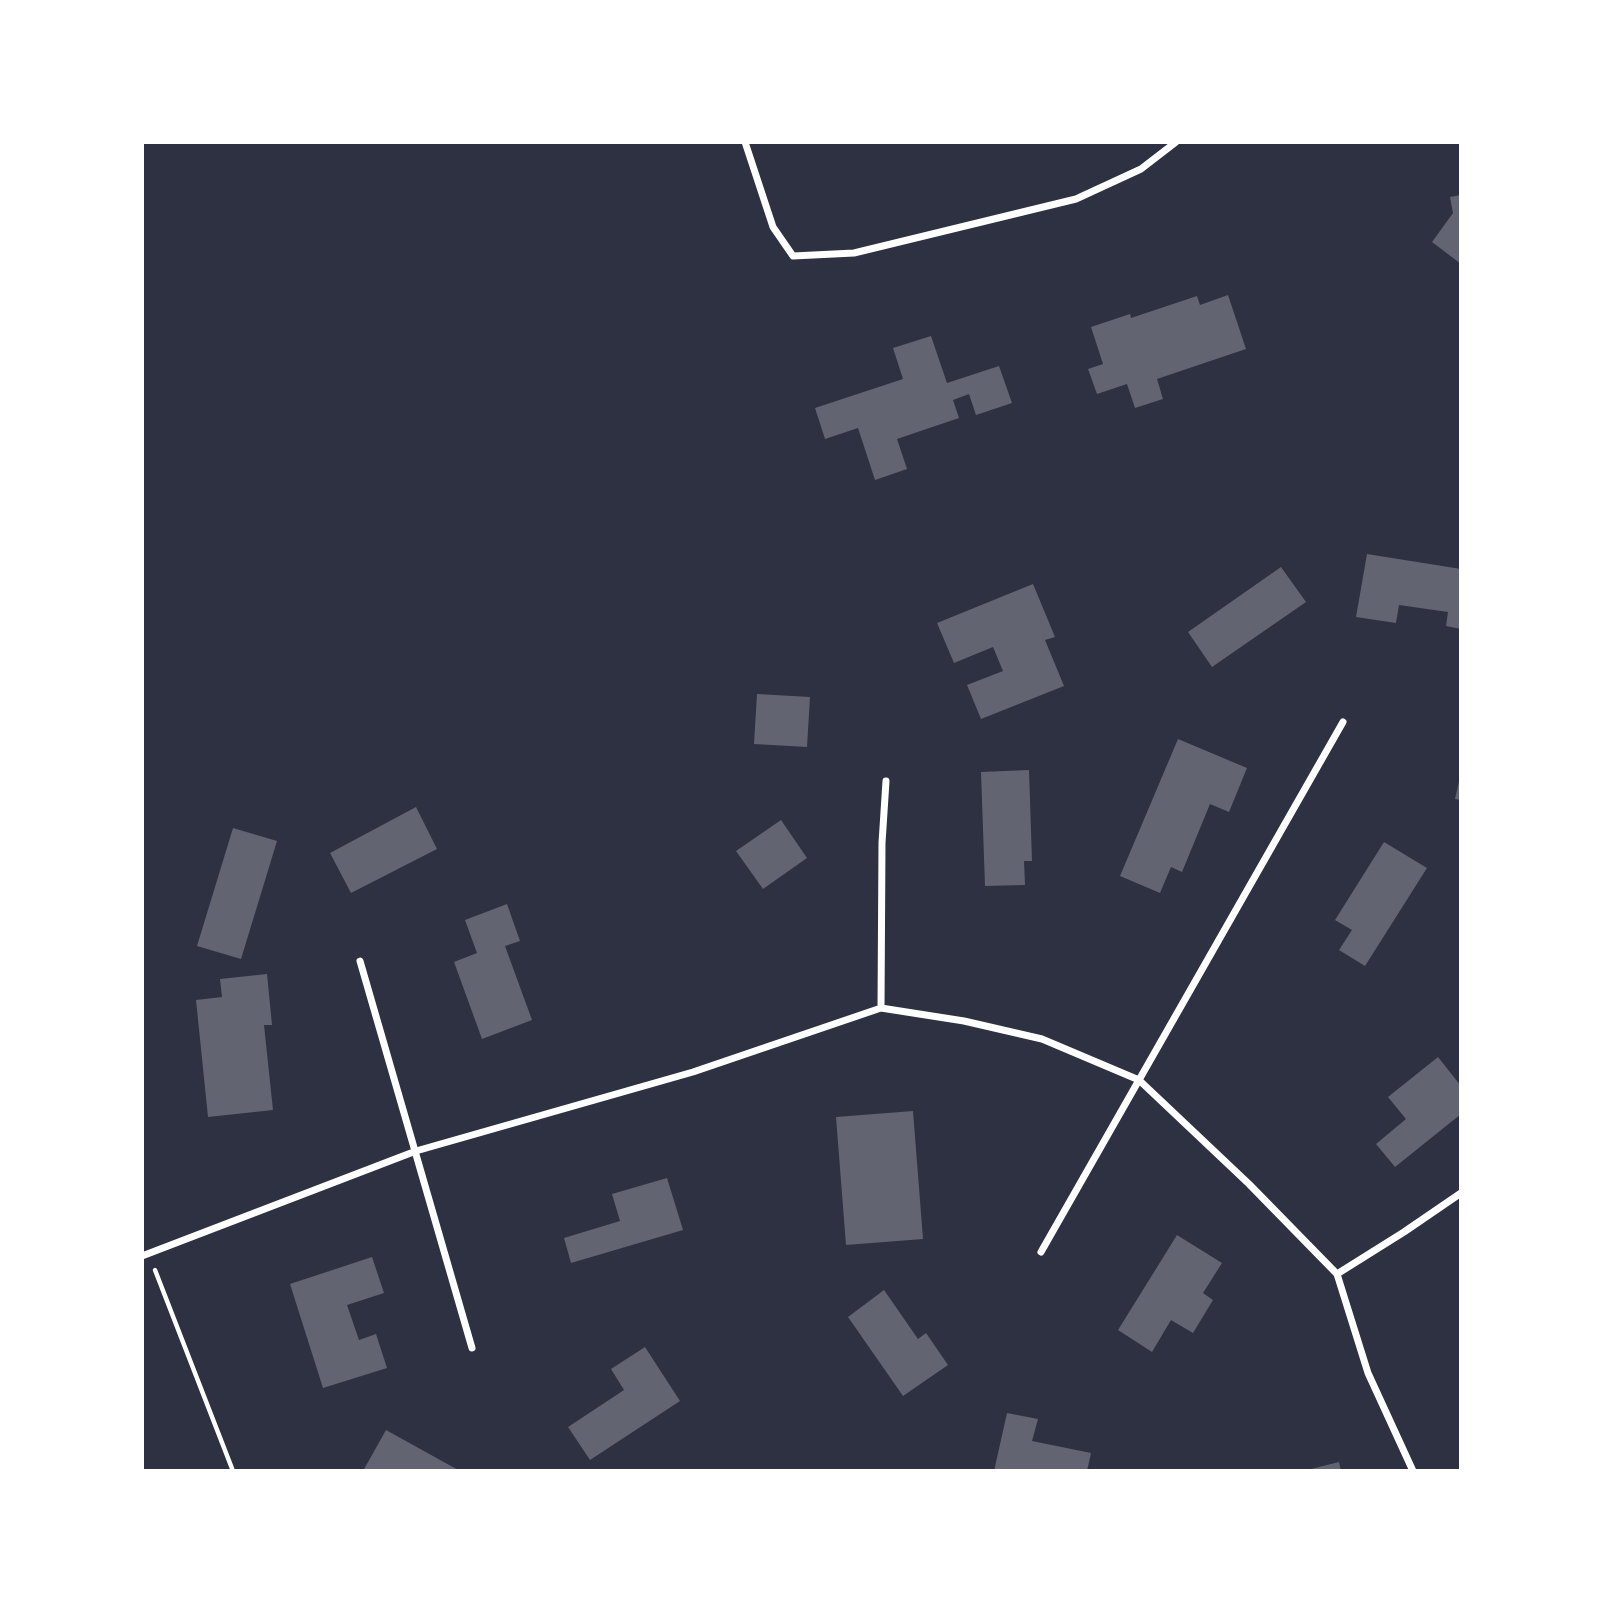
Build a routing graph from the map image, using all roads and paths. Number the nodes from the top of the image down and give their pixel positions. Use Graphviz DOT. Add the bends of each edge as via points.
graph roads {
  1 [pos="745,142"];
  2 [pos="1176,142"];
  3 [pos="1343,722"];
  4 [pos="886,781"];
  5 [pos="360,961"];
  6 [pos="881,1008"];
  7 [pos="1139,1080"];
  8 [pos="416,1151"];
  9 [pos="1461,1194"];
  10 [pos="1041,1252"];
  11 [pos="145,1254"];
  12 [pos="1337,1274"];
  13 [pos="472,1348"];
  14 [pos="233,1471"];
  15 [pos="1413,1471"];
  1 -- 2 [label="street" via="773,228 793,256 854,253 1076,199 1141,169"];
  3 -- 7 [label="street"];
  4 -- 6 [label="street"];
  5 -- 8 [label="street"];
  6 -- 7 [label="street" via="1042,1039"];
  6 -- 8 [label="street" via="693,1072"];
  7 -- 10 [label="street"];
  7 -- 12 [label="street"];
  8 -- 11 [label="street"];
  8 -- 13 [label="street"];
  9 -- 12 [label="street"];
  11 -- 14 [label="path"];
  12 -- 15 [label="street" via="1368,1373"];
}
